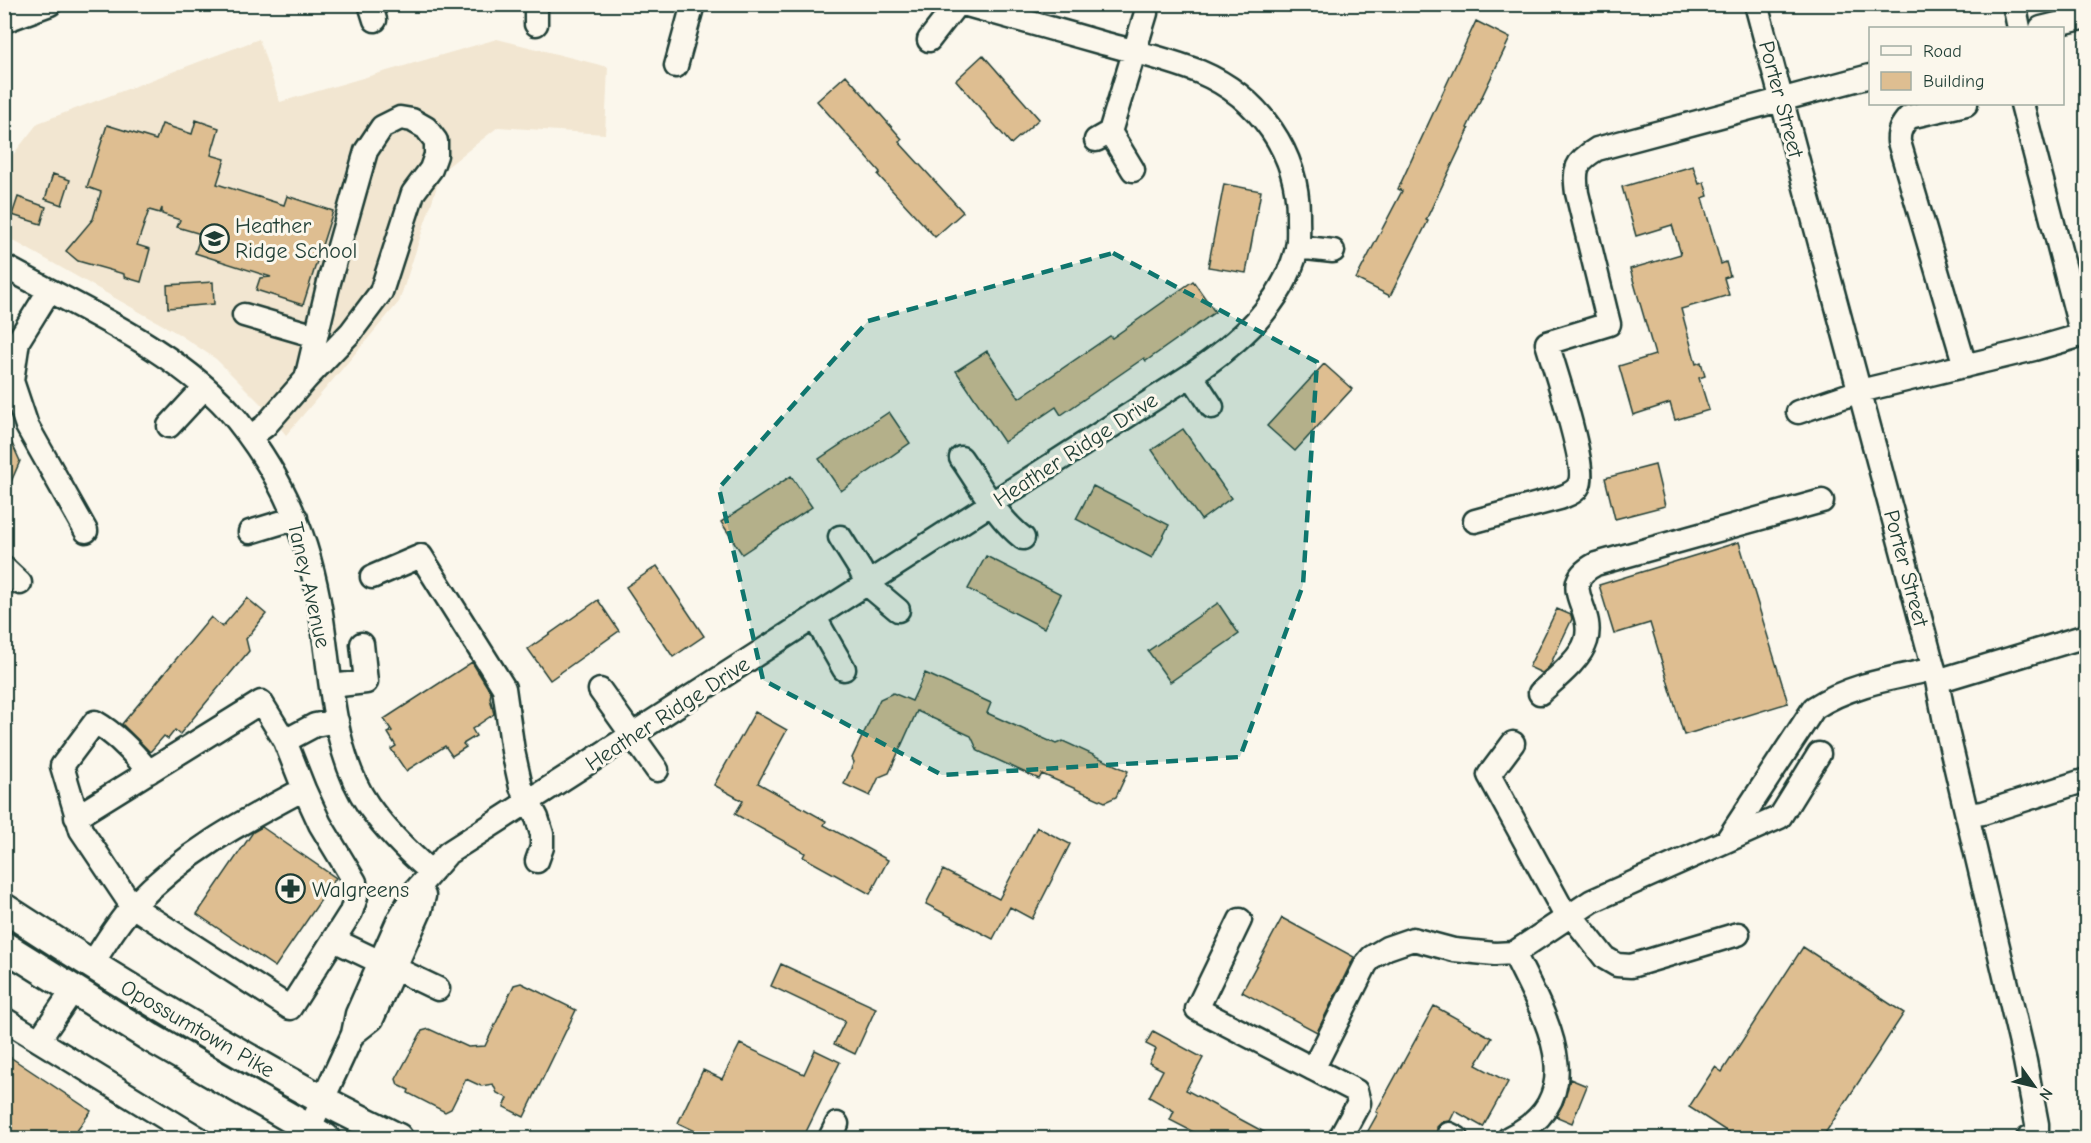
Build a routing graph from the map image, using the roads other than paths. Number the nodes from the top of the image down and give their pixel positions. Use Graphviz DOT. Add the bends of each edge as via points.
graph roads {
  1 [pos="50,4"];
  2 [pos="693,4"];
  3 [pos="957,4"];
  4 [pos="963,4"];
  5 [pos="1756,4"];
  6 [pos="2014,4"];
  7 [pos="1146,13"];
  8 [pos="2086,17"];
  9 [pos="4,21"];
  10 [pos="2019,27"];
  11 [pos="2045,27"];
  12 [pos="929,40"];
  13 [pos="1135,52"];
  14 [pos="676,66"];
  15 [pos="1869,76"];
  16 [pos="1782,100"];
  17 [pos="1962,105"];
  18 [pos="2022,105"];
  19 [pos="1133,170"];
  20 [pos="1297,247"];
  21 [pos="1332,251"];
  22 [pos="4,266"];
  23 [pos="49,291"];
  24 [pos="244,315"];
  25 [pos="2084,334"];
  26 [pos="316,336"];
  27 [pos="11,343"];
  28 [pos="1965,366"];
  29 [pos="1191,375"];
  30 [pos="306,379"];
  31 [pos="205,387"];
  32 [pos="1860,391"];
  33 [pos="1212,407"];
  34 [pos="1798,412"];
  35 [pos="169,426"];
  36 [pos="250,437"];
  37 [pos="961,458"];
  38 [pos="1822,501"];
  39 [pos="992,502"];
  40 [pos="296,518"];
  41 [pos="1475,521"];
  42 [pos="86,531"];
  43 [pos="250,532"];
  44 [pos="840,537"];
  45 [pos="1023,538"];
  46 [pos="372,576"];
  47 [pos="867,584"];
  48 [pos="898,610"];
  49 [pos="815,618"];
  50 [pos="2086,636"];
  51 [pos="362,644"];
  52 [pos="844,669"];
  53 [pos="1935,675"];
  54 [pos="332,686"];
  55 [pos="600,690"];
  56 [pos="1540,693"];
  57 [pos="337,721"];
  58 [pos="632,735"];
  59 [pos="285,741"];
  60 [pos="1513,743"];
  61 [pos="1819,754"];
  62 [pos="657,770"];
  63 [pos="149,772"];
  64 [pos="2086,780"];
  65 [pos="304,789"];
  66 [pos="528,802"];
  67 [pos="1967,815"];
  68 [pos="76,817"];
  69 [pos="1727,841"];
  70 [pos="537,861"];
  71 [pos="430,871"];
  72 [pos="132,906"];
  73 [pos="4,908"];
  74 [pos="1569,917"];
  75 [pos="1239,920"];
  76 [pos="1738,934"];
  77 [pos="334,940"];
  78 [pos="4,946"];
  79 [pos="1514,953"];
  80 [pos="91,965"];
  81 [pos="387,965"];
  82 [pos="438,989"];
  83 [pos="73,990"];
  84 [pos="4,1019"];
  85 [pos="39,1040"];
  86 [pos="1313,1069"];
  87 [pos="323,1100"];
  88 [pos="313,1135"];
  89 [pos="1520,1137"];
  90 [pos="198,1138"];
  91 [pos="398,1138"];
  92 [pos="1340,1138"];
  93 [pos="2036,1138"];
  1 -- 9 [label="street"];
  2 -- 14 [label="street"];
  3 -- 12 [label="street"];
  4 -- 13 [label="street, Heather Ridge Drive"];
  5 -- 16 [label="street, Porter Street"];
  6 -- 10 [label="street"];
  7 -- 13 [label="street"];
  8 -- 11 [label="street"];
  13 -- 19 [label="street" via="1103,136"];
  13 -- 20 [label="street, Heather Ridge Drive" via="1200,72 1235,92 1262,116 1281,143 1291,168 1298,196"];
  15 -- 16 [label="street"];
  16 -- 32 [label="street, Porter Street"];
  16 -- 41 [label="street" via="1597,149 1583,157 1575,178 1576,193 1609,324 1547,343 1581,470 1579,486 1560,498"];
  17 -- 28 [label="street" via="1910,117 1903,123 1899,142"];
  18 -- 25 [label="street"];
  20 -- 21 [label="street"];
  20 -- 29 [label="street, Heather Ridge Drive" via="1268,310 1228,349"];
  22 -- 23 [label="street, Taney Avenue"];
  23 -- 27 [label="street"];
  23 -- 31 [label="street, Taney Avenue" via="164,355"];
  24 -- 26 [label="street"];
  25 -- 28 [label="street"];
  26 -- 30 [label="street"];
  26 -- 30 [label="street" via="366,150 382,127 400,118 412,120 426,128 436,141 431,170 413,193 381,292 351,332"];
  27 -- 42 [label="street" via="12,381 27,426"];
  28 -- 32 [label="street"];
  29 -- 33 [label="street"];
  29 -- 39 [label="street, Heather Ridge Drive"];
  30 -- 36 [label="street" via="265,426"];
  31 -- 35 [label="street"];
  31 -- 36 [label="street, Taney Avenue"];
  32 -- 34 [label="street"];
  32 -- 53 [label="street, Porter Street"];
  36 -- 40 [label="street, Taney Avenue" via="277,478"];
  37 -- 39 [label="street"];
  38 -- 56 [label="street" via="1586,569 1577,585 1589,625 1586,643"];
  39 -- 45 [label="street"];
  39 -- 47 [label="street, Heather Ridge Drive"];
  40 -- 43 [label="street"];
  40 -- 54 [label="street, Taney Avenue" via="311,565"];
  44 -- 47 [label="street"];
  46 -- 66 [label="street" via="420,556 504,688 520,787"];
  47 -- 48 [label="street"];
  47 -- 49 [label="street, Heather Ridge Drive"];
  49 -- 52 [label="street"];
  49 -- 58 [label="street, Heather Ridge Drive"];
  50 -- 53 [label="street"];
  51 -- 54 [label="street" via="366,682"];
  53 -- 67 [label="street, Porter Street"];
  53 -- 69 [label="street" via="1861,687 1832,696 1814,708"];
  54 -- 57 [label="street, Taney Avenue"];
  55 -- 58 [label="street"];
  57 -- 59 [label="street" via="315,725"];
  57 -- 71 [label="street, Taney Avenue" via="345,756 368,805"];
  58 -- 62 [label="street"];
  58 -- 66 [label="street, Heather Ridge Drive"];
  59 -- 63 [label="street" via="261,702"];
  59 -- 65 [label="street"];
  60 -- 74 [label="street" via="1489,775"];
  61 -- 69 [label="street" via="1780,817"];
  63 -- 68 [label="street"];
  63 -- 68 [label="street" via="135,754 95,722 62,766"];
  64 -- 67 [label="street"];
  65 -- 72 [label="street" via="189,855"];
  65 -- 77 [label="street" via="320,824 356,882 351,912"];
  66 -- 70 [label="street" via="542,834"];
  66 -- 71 [label="street, Heather Ridge Drive" via="448,853"];
  67 -- 93 [label="street, Porter Street" via="2025,1061"];
  68 -- 72 [label="street"];
  69 -- 74 [label="street" via="1592,901"];
  71 -- 81 [label="street" via="420,911"];
  72 -- 77 [label="street" via="290,1008"];
  72 -- 80 [label="street"];
  73 -- 80 [label="main road, Opossumtown Pike"];
  74 -- 76 [label="street" via="1605,958 1617,965 1631,966"];
  74 -- 79 [label="street"];
  75 -- 86 [label="street" via="1197,1009"];
  77 -- 81 [label="street"];
  78 -- 83 [label="main road, Opossumtown Pike"];
  79 -- 86 [label="street" via="1454,950 1413,939 1387,948 1366,964"];
  79 -- 89 [label="street" via="1552,1035 1557,1074 1554,1093 1546,1107"];
  80 -- 87 [label="main road, Opossumtown Pike"];
  81 -- 82 [label="street"];
  81 -- 87 [label="street" via="357,1014 353,1034"];
  83 -- 85 [label="street"];
  83 -- 88 [label="main road, Opossumtown Pike"];
  84 -- 85 [label="street"];
  85 -- 90 [label="street"];
  86 -- 92 [label="street" via="1356,1091 1359,1103"];
  87 -- 88 [label="street"];
  87 -- 91 [label="main road, Opossumtown Pike"];
}
